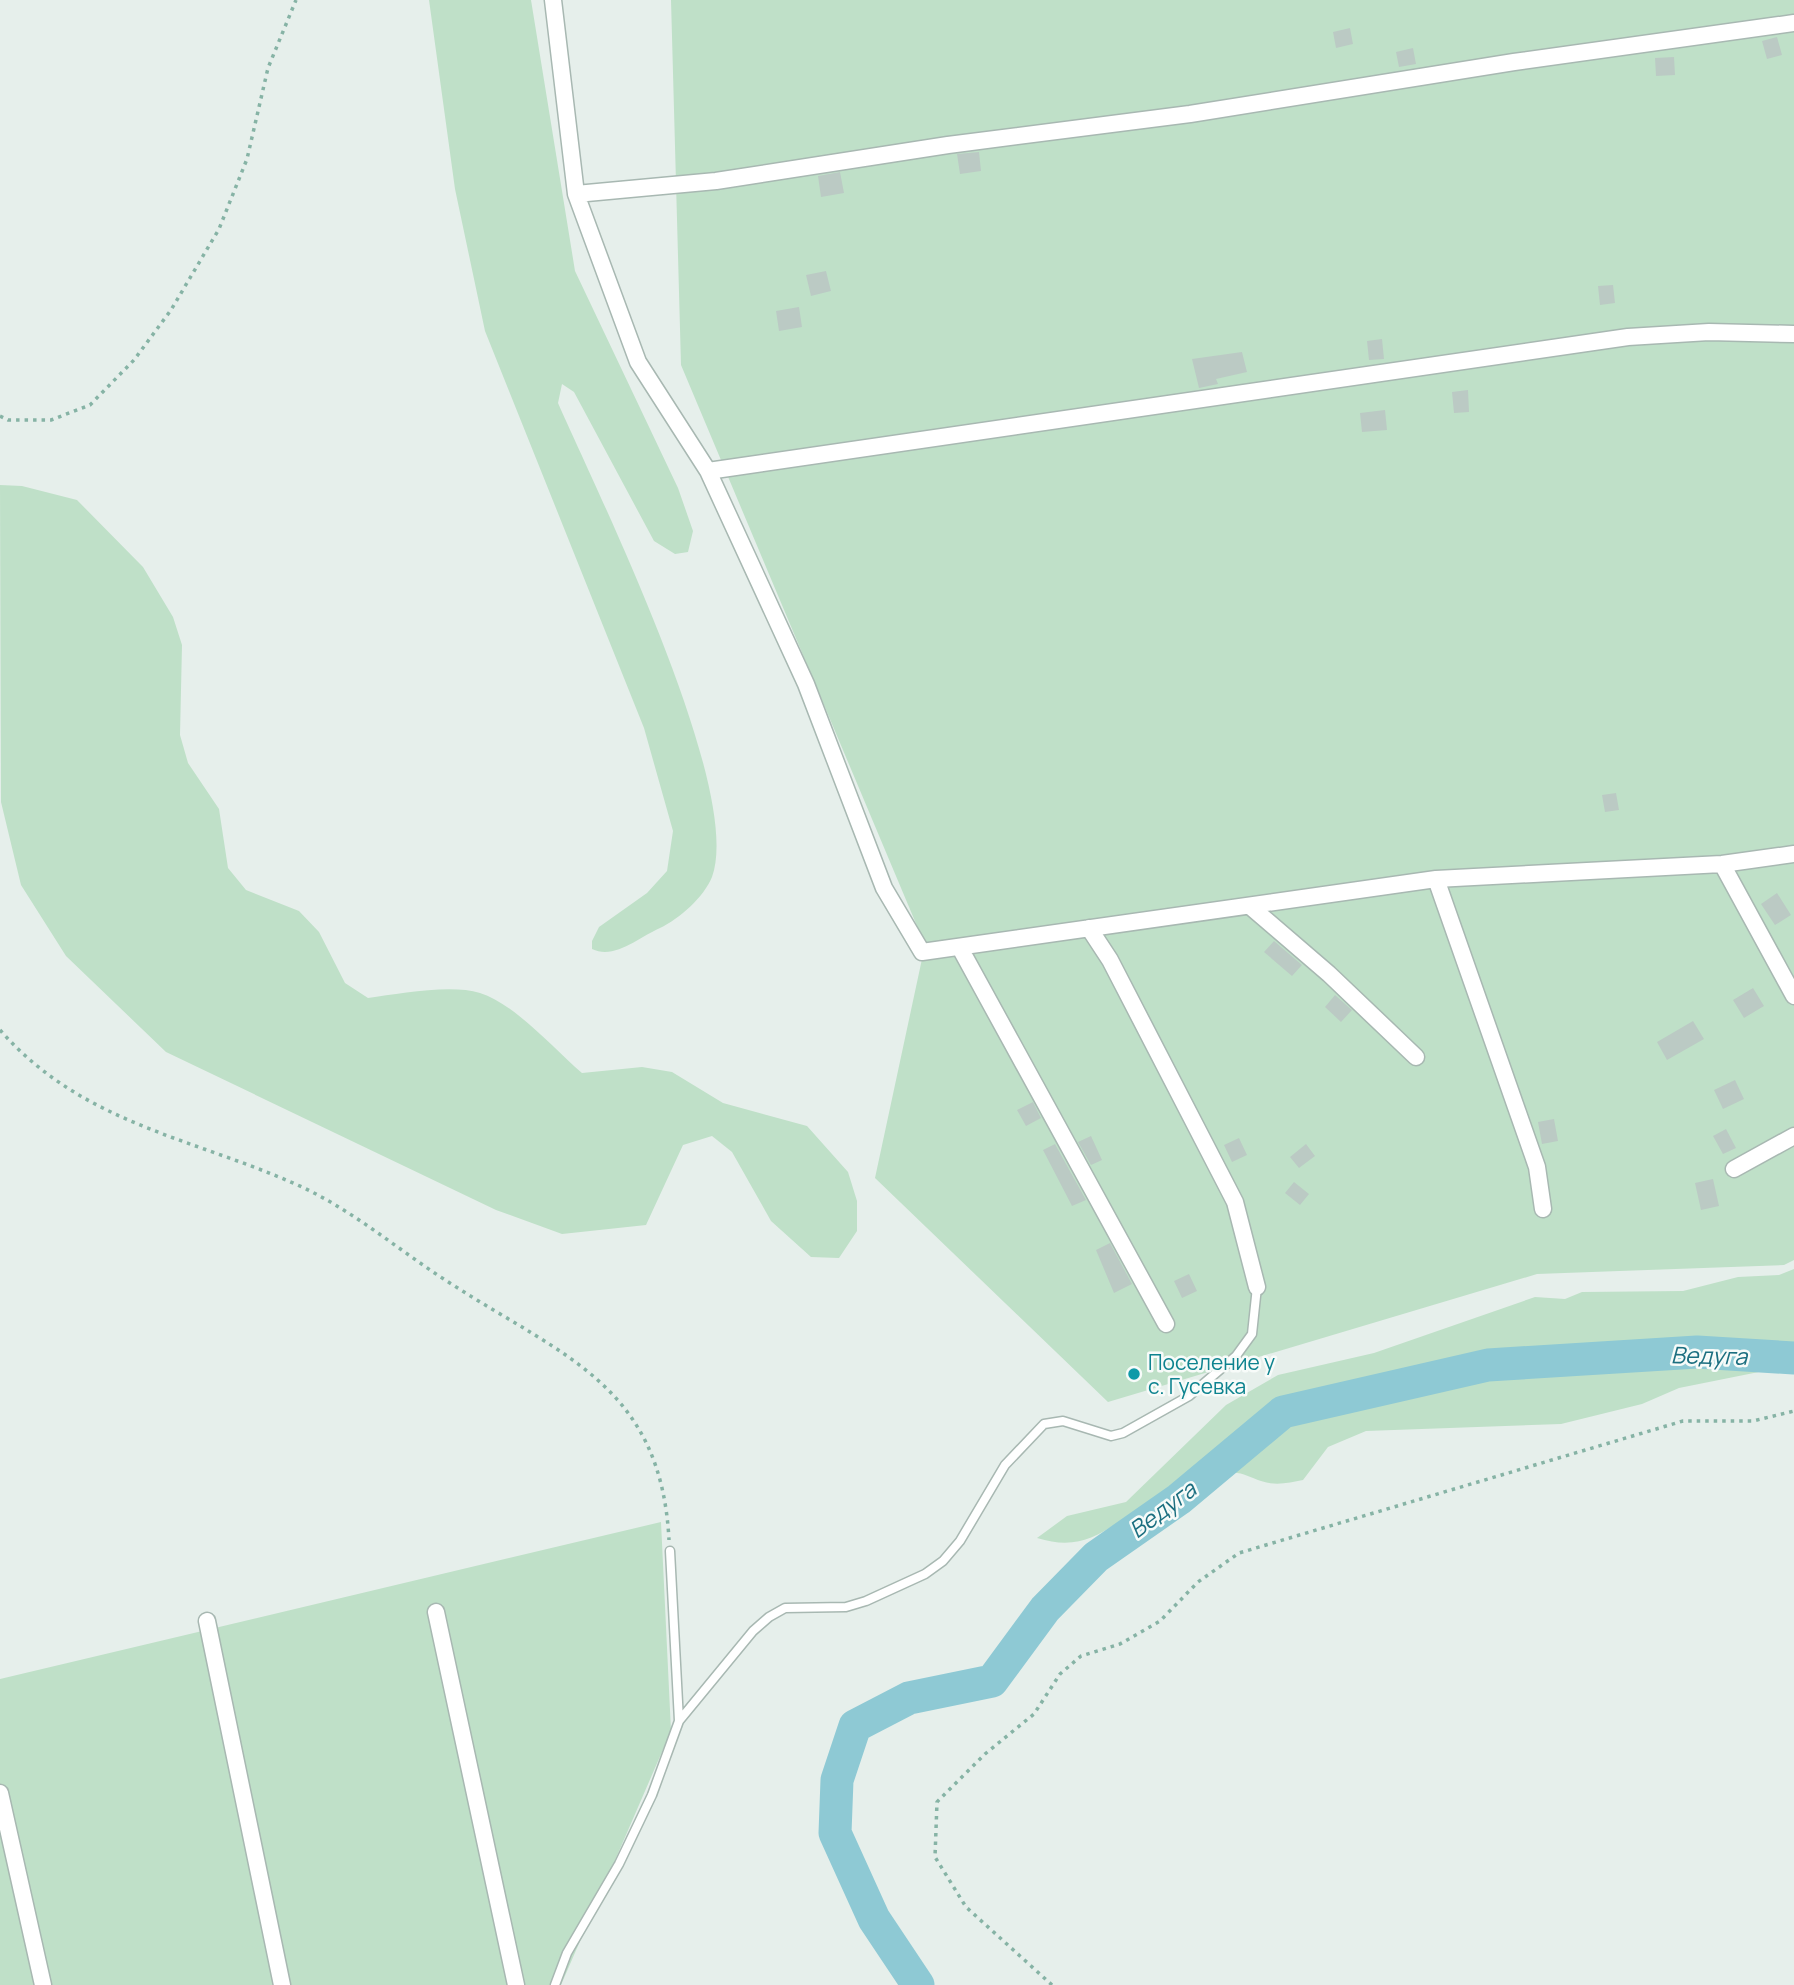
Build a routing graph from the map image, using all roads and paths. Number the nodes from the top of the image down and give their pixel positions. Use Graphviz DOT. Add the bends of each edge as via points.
graph roads {
  1 [pos="296,0"];
  2 [pos="553,0"];
  3 [pos="1794,23"];
  4 [pos="576,194"];
  5 [pos="1794,334"];
  6 [pos="0,416"];
  7 [pos="708,471"];
  8 [pos="1794,854"];
  9 [pos="1722,864"];
  10 [pos="1436,879"];
  11 [pos="1251,907"];
  12 [pos="1089,928"];
  13 [pos="960,948"];
  14 [pos="1792,988"];
  15 [pos="0,1030"];
  16 [pos="1416,1057"];
  17 [pos="1794,1136"];
  18 [pos="1734,1169"];
  19 [pos="1542,1209"];
  20 [pos="1257,1287"];
  21 [pos="1166,1324"];
  22 [pos="1794,1411"];
  23 [pos="670,1551"];
  24 [pos="436,1612"];
  25 [pos="206,1621"];
  26 [pos="679,1721"];
  27 [pos="0,1793"];
  28 [pos="43,1985"];
  29 [pos="282,1985"];
  30 [pos="516,1985"];
  31 [pos="555,1985"];
  32 [pos="1052,1985"];
  1 -- 6 [label="path" via="268,68 247,159 219,229 171,310 134,360 90,405 51,420"];
  2 -- 4 [label="street"];
  3 -- 4 [label="street" via="716,181"];
  4 -- 7 [label="street" via="638,362"];
  5 -- 7 [label="street" via="1709,332 1628,337"];
  7 -- 13 [label="street" via="806,684 884,888 922,952"];
  8 -- 9 [label="street"];
  9 -- 10 [label="street"];
  9 -- 14 [label="street"];
  10 -- 11 [label="street"];
  10 -- 19 [label="street" via="1538,1167"];
  11 -- 12 [label="street"];
  11 -- 16 [label="street"];
  12 -- 13 [label="street"];
  12 -- 20 [label="street" via="1235,1202"];
  13 -- 21 [label="street"];
  15 -- 23 [label="path" via="17,1050 70,1091 139,1128 303,1188 566,1352 630,1413 651,1449 662,1484"];
  17 -- 18 [label="street"];
  20 -- 26 [label="lane" via="1252,1334 1236,1356 1189,1396 1111,1436 1063,1420 1044,1424 1005,1465 943,1561 866,1601 846,1607 785,1608 769,1616"];
  22 -- 32 [label="path" via="1753,1421 1683,1421 1239,1553 1198,1582 1160,1621 1120,1644 1081,1656 1060,1674 1034,1714 937,1802 935,1857 966,1907"];
  23 -- 26 [label="lane"];
  24 -- 30 [label="street"];
  25 -- 29 [label="street"];
  26 -- 31 [label="lane" via="652,1795 619,1864 567,1953"];
  27 -- 28 [label="street"];
}
